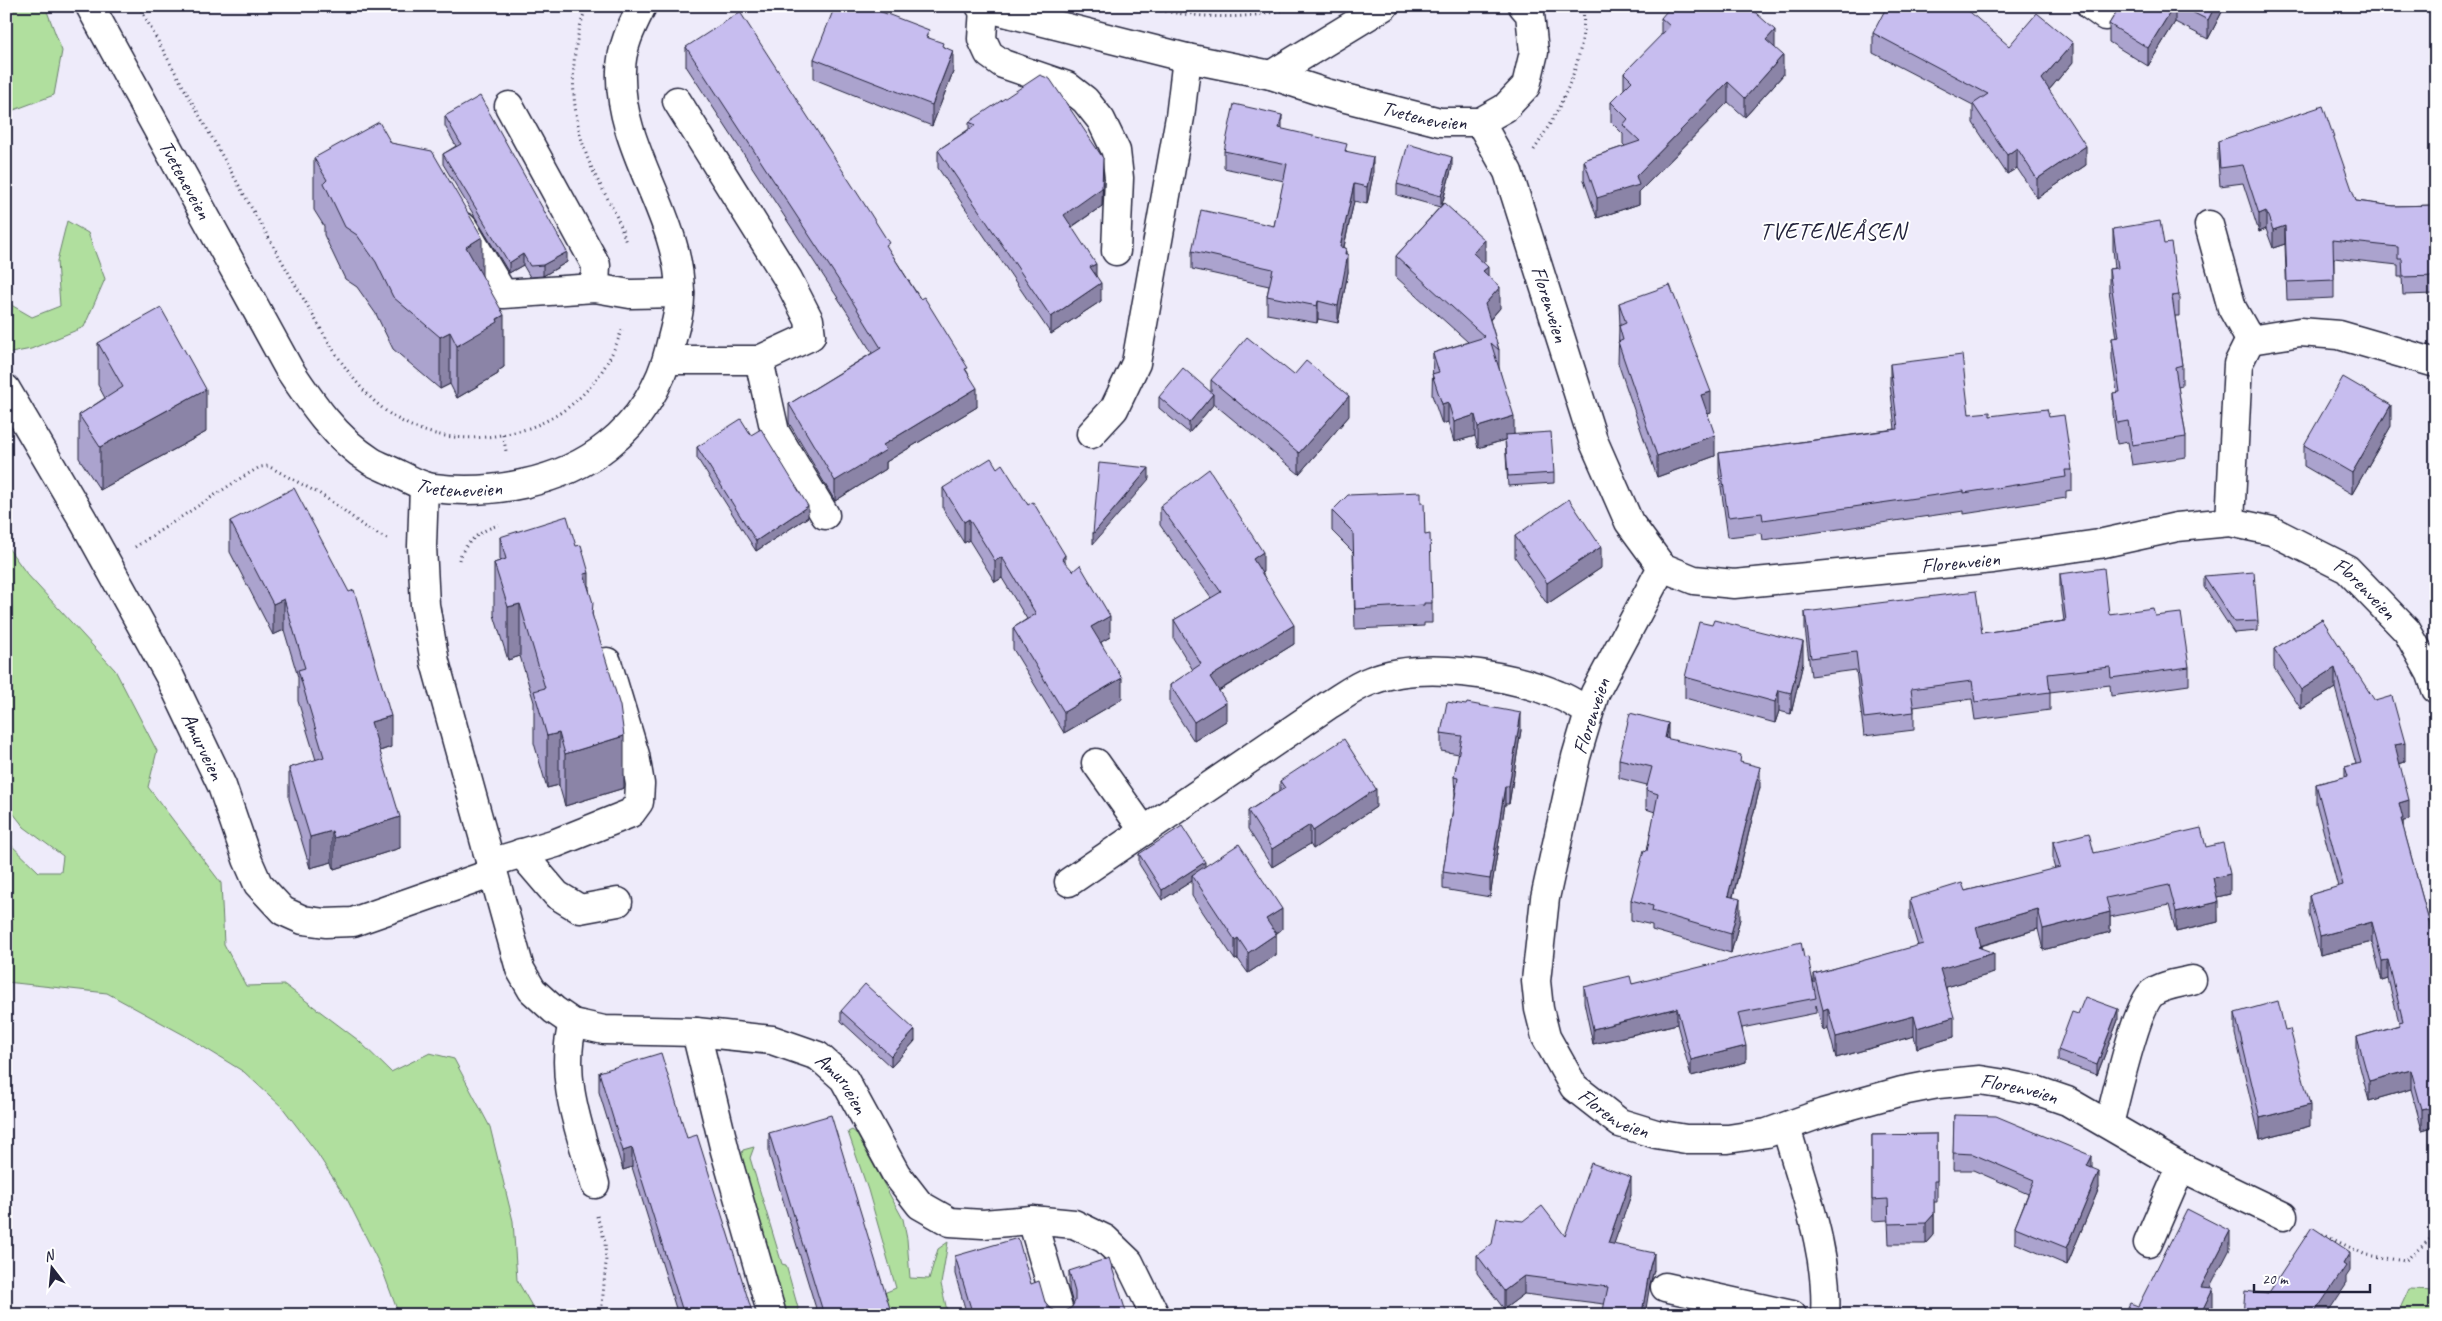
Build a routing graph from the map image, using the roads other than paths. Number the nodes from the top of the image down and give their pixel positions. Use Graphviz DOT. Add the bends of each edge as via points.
graph roads {
  1 [pos="90,6"];
  2 [pos="642,6"];
  3 [pos="1384,6"];
  4 [pos="982,7"];
  5 [pos="1532,9"];
  6 [pos="1187,58"];
  7 [pos="1271,75"];
  8 [pos="677,101"];
  9 [pos="509,106"];
  10 [pos="1480,122"];
  11 [pos="451,206"];
  12 [pos="2209,224"];
  13 [pos="1116,251"];
  14 [pos="595,288"];
  15 [pos="680,293"];
  16 [pos="2250,340"];
  17 [pos="667,360"];
  18 [pos="759,360"];
  19 [pos="2436,363"];
  20 [pos="6,390"];
  21 [pos="15,424"];
  22 [pos="1091,434"];
  23 [pos="424,486"];
  24 [pos="825,515"];
  25 [pos="2230,522"];
  26 [pos="1662,566"];
  27 [pos="607,662"];
  28 [pos="2436,689"];
  29 [pos="1589,712"];
  30 [pos="1096,763"];
  31 [pos="1144,831"];
  32 [pos="521,853"];
  33 [pos="491,868"];
  34 [pos="1069,882"];
  35 [pos="618,902"];
  36 [pos="2192,980"];
  37 [pos="573,1023"];
  38 [pos="696,1032"];
  39 [pos="2109,1124"];
  40 [pos="1786,1127"];
  41 [pos="2181,1168"];
  42 [pos="595,1184"];
  43 [pos="2283,1216"];
  44 [pos="1032,1220"];
  45 [pos="2148,1243"];
  46 [pos="1664,1287"];
  47 [pos="772,1315"];
  48 [pos="1060,1315"];
  49 [pos="1155,1315"];
  50 [pos="1792,1315"];
  51 [pos="1825,1315"];
  1 -- 23 [label="street, Tveteneveien" via="288,369 341,436 370,460"];
  2 -- 15 [label="street, Tveteneveien" via="628,34 620,69 623,100 633,138 660,203 675,252"];
  3 -- 7 [label="street"];
  4 -- 6 [label="street, Tveteneveien"];
  4 -- 13 [label="street" via="982,39 988,54 1003,64 1067,86 1085,100 1100,120 1116,151 1119,178"];
  5 -- 10 [label="street, Tveteneveien" via="1534,52 1526,86 1505,108"];
  6 -- 7 [label="street, Tveteneveien"];
  6 -- 22 [label="street" via="1180,117 1136,363 1114,409"];
  7 -- 10 [label="street, Tveteneveien" via="1326,93 1440,122"];
  8 -- 18 [label="street" via="788,279 809,320 811,336"];
  9 -- 14 [label="street" via="596,265"];
  10 -- 26 [label="street, Florenveien" via="1508,172 1593,440 1629,522"];
  11 -- 14 [label="street" via="503,294"];
  12 -- 16 [label="street" via="2232,308"];
  14 -- 15 [label="street" via="630,294"];
  15 -- 17 [label="street, Tveteneveien"];
  16 -- 19 [label="street" via="2300,332 2339,335"];
  16 -- 25 [label="street" via="2238,364"];
  17 -- 18 [label="street"];
  17 -- 23 [label="street, Tveteneveien" via="650,400 617,438 589,461 510,487 453,490"];
  18 -- 24 [label="street" via="775,432"];
  20 -- 21 [label="street, Amurveien"];
  21 -- 33 [label="street, Amurveien" via="106,563 170,677 222,786 258,884 283,911 303,920 353,922"];
  23 -- 33 [label="street, Amurveien" via="422,546 425,605 435,662"];
  25 -- 26 [label="street, Florenveien" via="2178,527 2099,544 1993,559 1734,584 1694,580"];
  25 -- 28 [label="street, Florenveien" via="2272,531 2347,569 2407,631"];
  26 -- 29 [label="street, Florenveien" via="1594,693"];
  27 -- 32 [label="street" via="635,755 640,784 639,802 631,814"];
  29 -- 31 [label="street" via="1558,695 1504,679 1427,669 1393,673 1368,681 1330,704"];
  29 -- 40 [label="street, Florenveien" via="1545,898 1538,946 1536,981 1546,1038 1574,1088 1620,1123 1686,1139 1728,1139"];
  30 -- 31 [label="street"];
  31 -- 34 [label="street"];
  32 -- 33 [label="street"];
  32 -- 35 [label="street" via="557,895 580,909"];
  33 -- 37 [label="street, Amurveien" via="520,969 532,990"];
  36 -- 39 [label="street" via="2153,993 2143,1007"];
  37 -- 38 [label="street, Amurveien" via="604,1030"];
  37 -- 42 [label="street" via="567,1044 569,1091"];
  38 -- 44 [label="street, Amurveien" via="772,1040 818,1056 844,1079 896,1174 920,1205 950,1222 983,1224"];
  38 -- 47 [label="street" via="725,1151"];
  39 -- 40 [label="street, Florenveien" via="2067,1101 2038,1091 1980,1080 1902,1091"];
  39 -- 41 [label="street, Florenveien"];
  40 -- 51 [label="street" via="1823,1258"];
  41 -- 43 [label="street, Florenveien"];
  41 -- 45 [label="street"];
  44 -- 48 [label="street"];
  44 -- 49 [label="street, Amurveien" via="1074,1224 1105,1239 1129,1262"];
  46 -- 50 [label="street"];
}
